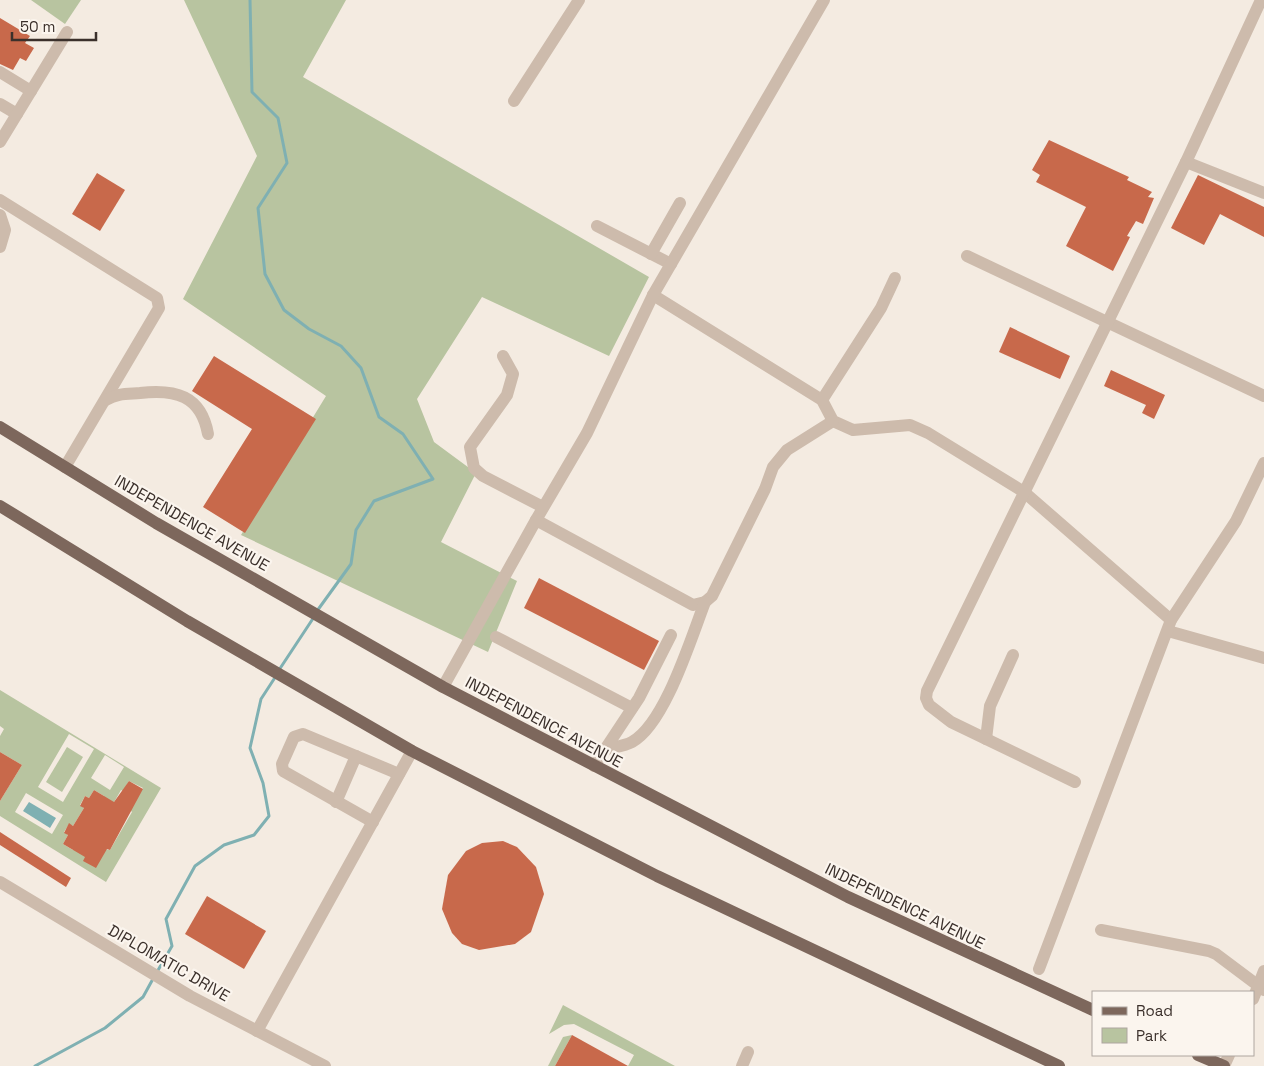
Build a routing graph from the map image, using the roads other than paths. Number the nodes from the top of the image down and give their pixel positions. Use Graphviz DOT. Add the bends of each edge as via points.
graph roads {
  1 [pos="579,0"];
  2 [pos="824,0"];
  3 [pos="1261,0"];
  4 [pos="67,32"];
  5 [pos="0,72"];
  6 [pos="31,91"];
  7 [pos="514,100"];
  8 [pos="0,104"];
  9 [pos="17,114"];
  10 [pos="0,142"];
  11 [pos="1186,162"];
  12 [pos="1264,193"];
  13 [pos="0,200"];
  14 [pos="680,203"];
  15 [pos="0,215"];
  16 [pos="598,226"];
  17 [pos="0,247"];
  18 [pos="651,254"];
  19 [pos="967,256"];
  20 [pos="671,264"];
  21 [pos="895,278"];
  22 [pos="653,295"];
  23 [pos="1108,321"];
  24 [pos="503,356"];
  25 [pos="1264,396"];
  26 [pos="106,400"];
  27 [pos="822,400"];
  28 [pos="833,422"];
  29 [pos="0,427"];
  30 [pos="208,434"];
  31 [pos="1264,463"];
  32 [pos="66,467"];
  33 [pos="1024,492"];
  34 [pos="0,506"];
  35 [pos="543,507"];
  36 [pos="536,520"];
  37 [pos="706,602"];
  38 [pos="1169,625"];
  39 [pos="671,636"];
  40 [pos="496,637"];
  41 [pos="1013,655"];
  42 [pos="1264,658"];
  43 [pos="443,687"];
  44 [pos="632,708"];
  45 [pos="986,739"];
  46 [pos="606,749"];
  47 [pos="412,751"];
  48 [pos="356,756"];
  49 [pos="594,766"];
  50 [pos="399,774"];
  51 [pos="1075,782"];
  52 [pos="336,802"];
  53 [pos="373,822"];
  54 [pos="0,882"];
  55 [pos="1101,930"];
  56 [pos="1039,970"];
  57 [pos="1264,971"];
  58 [pos="1258,992"];
  59 [pos="1092,1010"];
  60 [pos="257,1031"];
  61 [pos="748,1052"];
  62 [pos="1200,1056"];
  63 [pos="325,1066"];
  64 [pos="742,1066"];
  65 [pos="1059,1066"];
  66 [pos="1224,1066"];
  1 -- 7 [label="street"];
  2 -- 20 [label="street"];
  3 -- 11 [label="street"];
  4 -- 6 [label="street"];
  5 -- 6 [label="street"];
  6 -- 9 [label="street"];
  8 -- 9 [label="street"];
  9 -- 10 [label="street"];
  11 -- 12 [label="street"];
  11 -- 23 [label="street"];
  13 -- 26 [label="street" via="157,298 159,308"];
  14 -- 18 [label="street"];
  15 -- 17 [label="street" via="5,230"];
  16 -- 18 [label="street"];
  18 -- 20 [label="street"];
  19 -- 23 [label="street"];
  20 -- 22 [label="street"];
  21 -- 27 [label="street" via="881,308"];
  22 -- 27 [label="street"];
  22 -- 35 [label="street" via="587,433"];
  23 -- 25 [label="street"];
  23 -- 33 [label="street"];
  24 -- 35 [label="street" via="513,374 507,395 470,447 474,468 483,476"];
  26 -- 30 [label="street" via="121,394 150,391 180,394 205,418"];
  26 -- 32 [label="street"];
  27 -- 28 [label="street"];
  28 -- 33 [label="street" via="853,430 910,425"];
  28 -- 37 [label="street" via="787,450 773,467 712,596"];
  29 -- 32 [label="main road, INDEPENDENCE AVENUE"];
  31 -- 38 [label="street" via="1236,521"];
  32 -- 43 [label="main road, INDEPENDENCE AVENUE" via="156,523"];
  33 -- 38 [label="street"];
  33 -- 45 [label="street" via="927,691 926,698 933,709"];
  34 -- 47 [label="main road" via="187,622"];
  35 -- 36 [label="street"];
  36 -- 37 [label="street" via="693,605"];
  36 -- 43 [label="street"];
  37 -- 46 [label="street" via="669,693 649,728 632,743"];
  38 -- 42 [label="street"];
  38 -- 56 [label="street"];
  39 -- 44 [label="street"];
  40 -- 44 [label="street"];
  41 -- 45 [label="street" via="990,706"];
  43 -- 49 [label="main road, INDEPENDENCE AVENUE"];
  44 -- 46 [label="street"];
  45 -- 51 [label="street"];
  46 -- 49 [label="street"];
  47 -- 50 [label="street"];
  47 -- 65 [label="main road" via="657,876"];
  48 -- 50 [label="street"];
  48 -- 52 [label="street"];
  48 -- 52 [label="street" via="303,734 294,737 282,764 281,768 287,775"];
  49 -- 59 [label="main road, INDEPENDENCE AVENUE" via="848,898"];
  50 -- 53 [label="street"];
  52 -- 53 [label="street"];
  53 -- 60 [label="street"];
  54 -- 60 [label="street, DIPLOMATIC DRIVE" via="190,996"];
  55 -- 58 [label="street" via="1209,951"];
  57 -- 58 [label="street"];
  60 -- 63 [label="street, DIPLOMATIC DRIVE"];
  61 -- 64 [label="street"];
  62 -- 66 [label="main road"];
}
